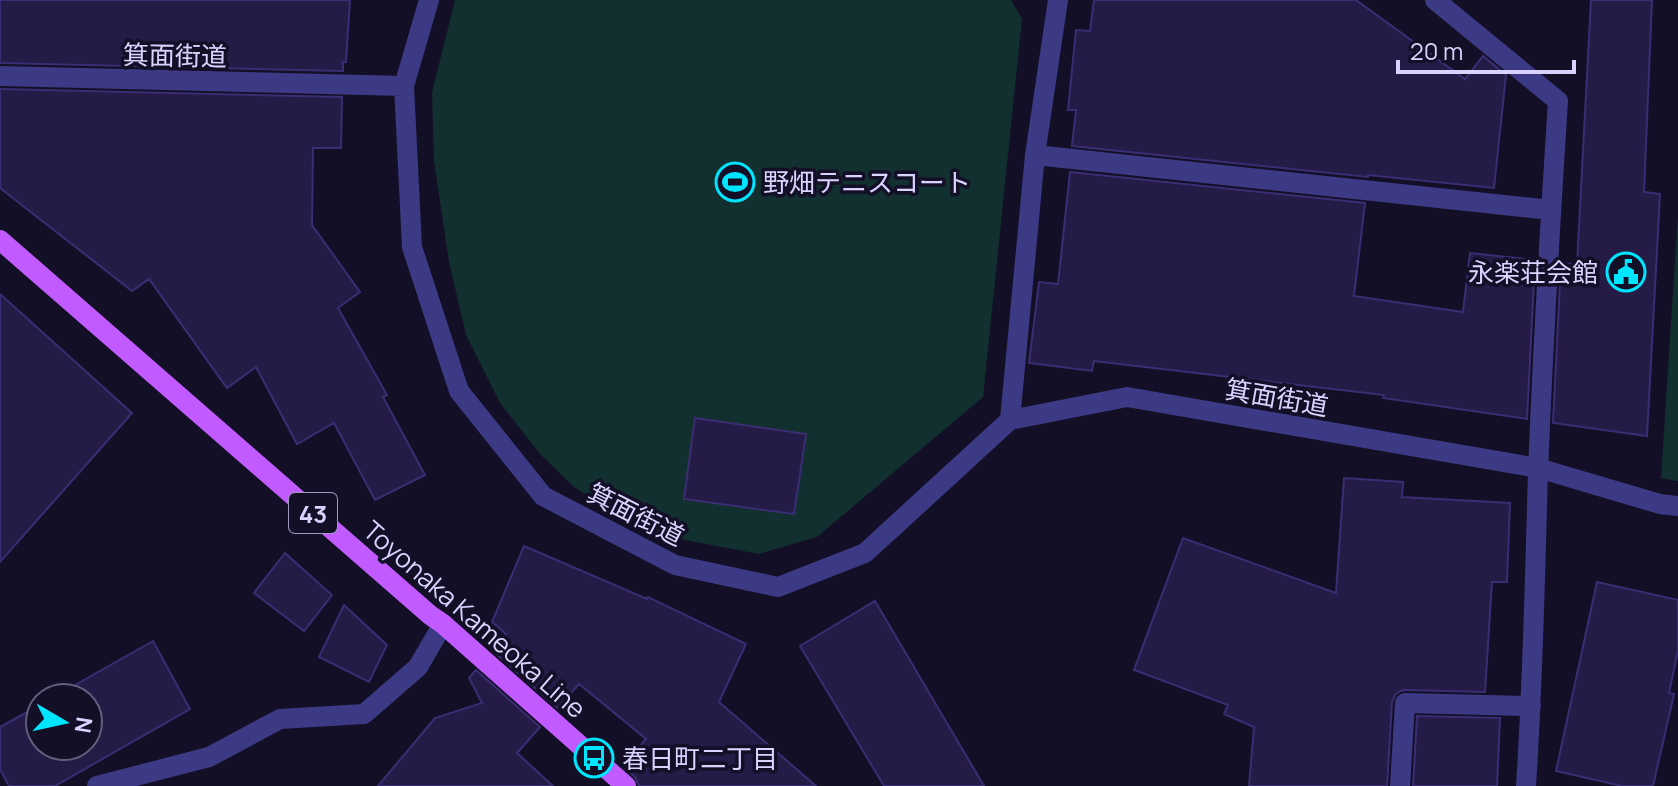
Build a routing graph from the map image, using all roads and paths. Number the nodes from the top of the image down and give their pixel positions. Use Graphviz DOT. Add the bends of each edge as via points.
graph roads {
  1 [pos="429,0"];
  2 [pos="1058,0"];
  3 [pos="1435,0"];
  4 [pos="0,76"];
  5 [pos="404,86"];
  6 [pos="1035,155"];
  7 [pos="1551,210"];
  8 [pos="0,240"];
  9 [pos="1010,420"];
  10 [pos="1538,468"];
  11 [pos="1678,506"];
  12 [pos="443,624"];
  13 [pos="1531,706"];
  14 [pos="97,786"];
  15 [pos="626,786"];
  16 [pos="1400,786"];
  17 [pos="1526,786"];
  1 -- 5 [label="street"];
  2 -- 6 [label="street"];
  3 -- 7 [label="street" via="1558,101"];
  4 -- 5 [label="street, 箕面街道"];
  5 -- 9 [label="street, 箕面街道" via="412,247 459,391 543,496 675,565 778,587 865,553"];
  6 -- 7 [label="street"];
  6 -- 9 [label="street"];
  7 -- 10 [label="street"];
  8 -- 12 [label="main road, Toyonaka Kameoka Line / 43"];
  9 -- 10 [label="street, 箕面街道" via="1127,397"];
  10 -- 11 [label="street, 箕面街道"];
  10 -- 13 [label="street"];
  12 -- 14 [label="street" via="418,667 364,714 280,719 209,757"];
  12 -- 15 [label="main road, Toyonaka Kameoka Line / 43"];
  13 -- 16 [label="street" via="1405,703"];
  13 -- 17 [label="street"];
}
